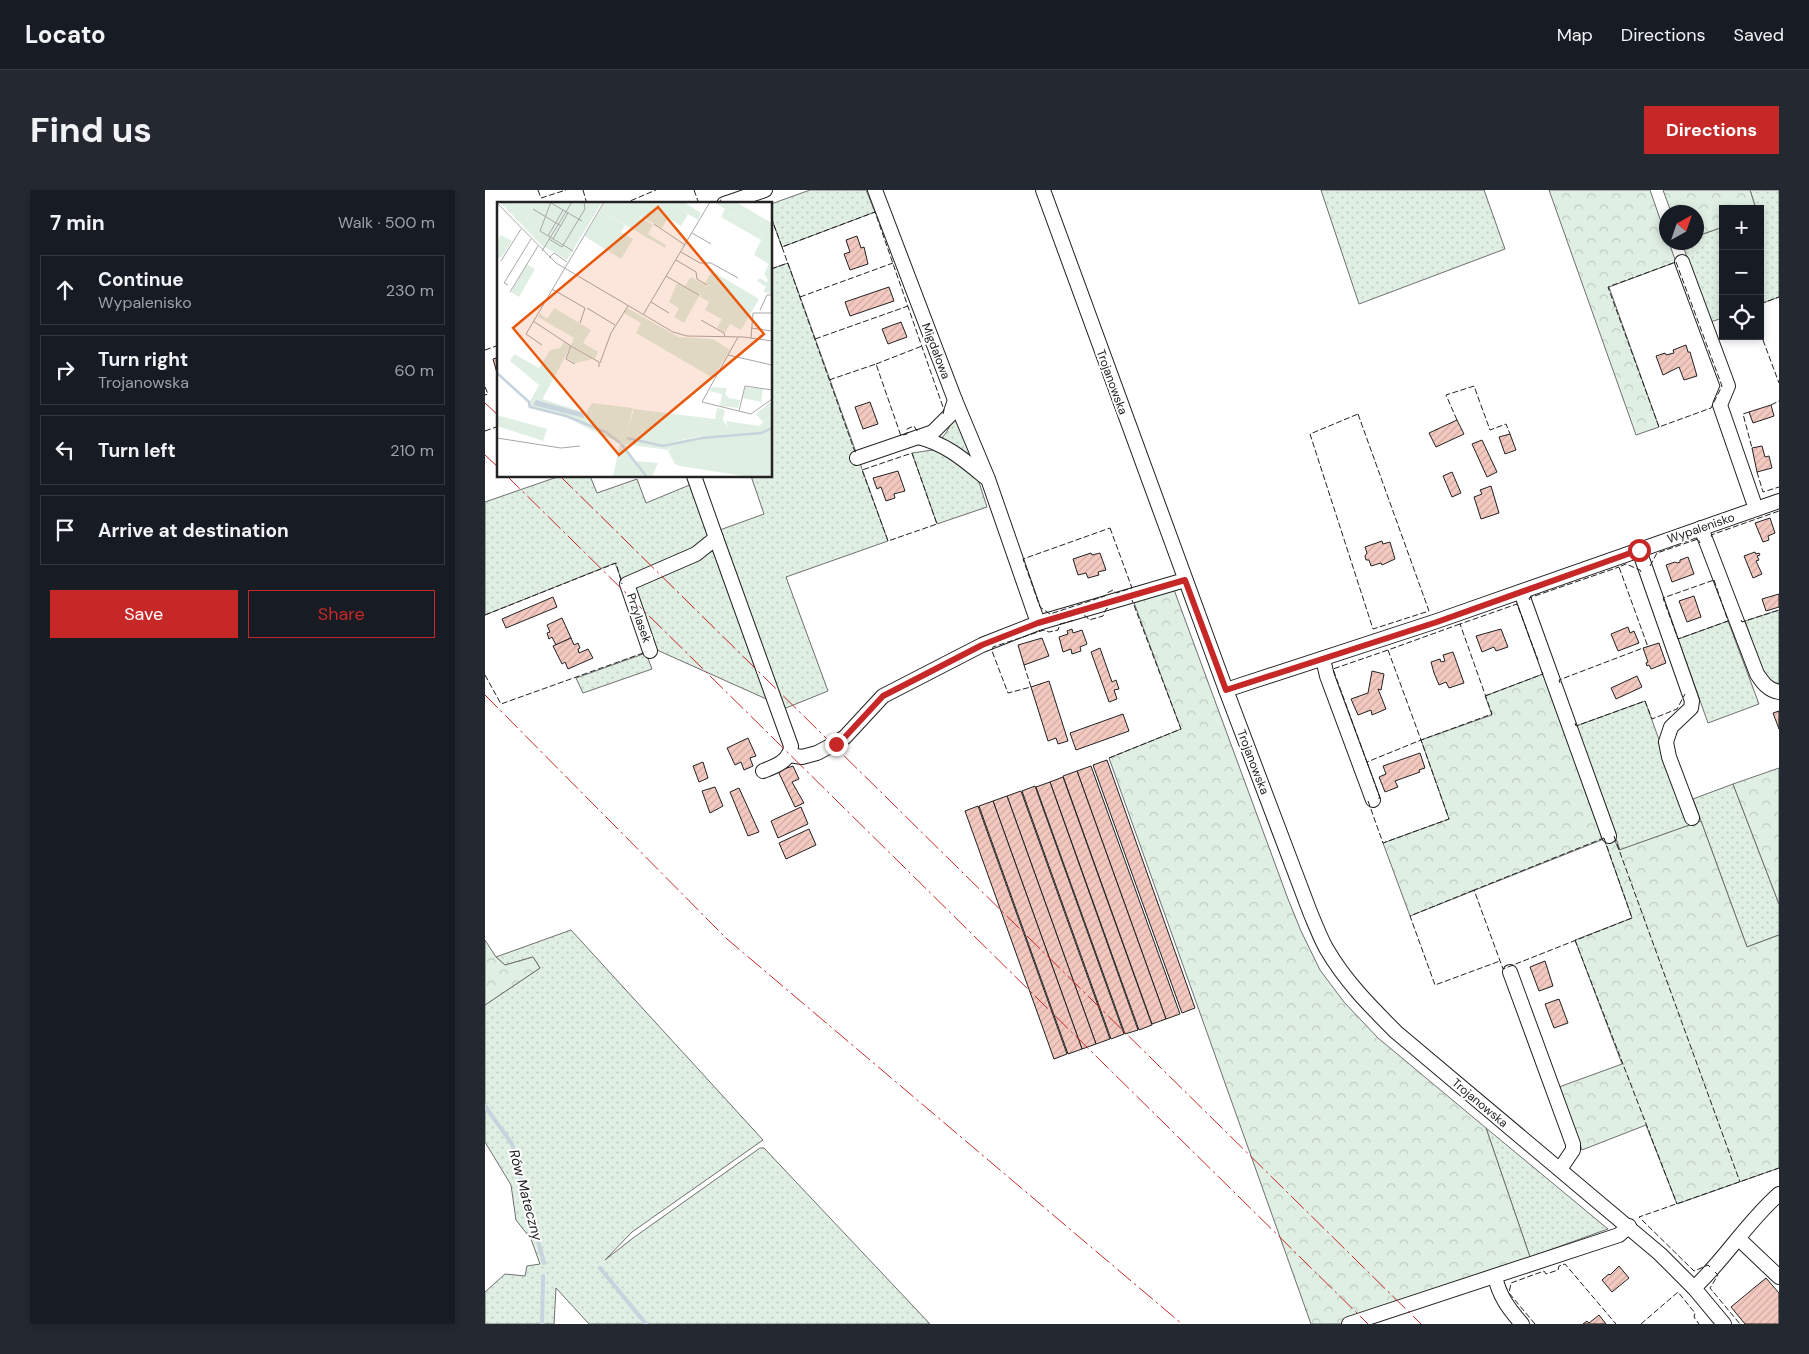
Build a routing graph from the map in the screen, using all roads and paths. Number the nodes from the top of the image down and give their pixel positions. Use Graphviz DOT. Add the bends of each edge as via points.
graph roads {
  1 [pos="765,190"];
  2 [pos="875,190"];
  3 [pos="1043,190"];
  4 [pos="730,202"];
  5 [pos="1682,262"];
  6 [pos="955,400"];
  7 [pos="918,437"];
  8 [pos="857,458"];
  9 [pos="695,478"];
  10 [pos="988,479"];
  11 [pos="1779,501"];
  12 [pos="1756,509"];
  13 [pos="1701,528"];
  14 [pos="716,538"];
  15 [pos="1639,550"];
  16 [pos="1185,580"];
  17 [pos="1521,592"];
  18 [pos="1038,623"];
  19 [pos="650,651"];
  20 [pos="1323,659"];
  21 [pos="1226,690"];
  22 [pos="1779,692"];
  23 [pos="789,755"];
  24 [pos="763,771"];
  25 [pos="1373,800"];
  26 [pos="1692,818"];
  27 [pos="1609,836"];
  28 [pos="1510,972"];
  29 [pos="1560,1169"];
  30 [pos="1779,1194"];
  31 [pos="1627,1225"];
  32 [pos="1739,1239"];
  33 [pos="1495,1276"];
  34 [pos="1779,1277"];
  35 [pos="1694,1288"];
  36 [pos="1349,1324"];
  37 [pos="1522,1324"];
  38 [pos="1724,1324"];
  1 -- 4 [label="street"];
  2 -- 6 [label="street, Migdałowa"];
  3 -- 16 [label="street, Trojanowska"];
  5 -- 12 [label="street" via="1728,386 1720,406"];
  6 -- 7 [label="street" via="950,415 942,424 933,432"];
  6 -- 10 [label="street, Migdałowa"];
  7 -- 8 [label="street"];
  7 -- 10 [label="street" via="957,454"];
  9 -- 14 [label="street"];
  10 -- 18 [label="street, Migdałowa"];
  11 -- 12 [label="street, Wypalenisko"];
  12 -- 13 [label="street, Wypalenisko"];
  13 -- 15 [label="street, Wypalenisko"];
  13 -- 22 [label="street" via="1757,674 1764,685"];
  14 -- 19 [label="street, Przylasek" via="696,554 627,584"];
  14 -- 23 [label="street" via="791,746"];
  15 -- 17 [label="street, Wypalenisko"];
  15 -- 26 [label="street" via="1692,701 1691,708 1671,727 1666,742"];
  16 -- 18 [label="street"];
  16 -- 21 [label="street, Trojanowska"];
  17 -- 20 [label="street, Wypalenisko"];
  17 -- 27 [label="street"];
  18 -- 23 [label="street" via="982,645 883,696 836,744 803,757"];
  20 -- 21 [label="street, Wypalenisko"];
  20 -- 25 [label="street"];
  21 -- 29 [label="street, Trojanowska" via="1310,912 1325,947 1348,981 1396,1032"];
  23 -- 24 [label="street" via="780,764"];
  28 -- 29 [label="street" via="1573,1144 1573,1150"];
  29 -- 31 [label="street, Trojanowska"];
  30 -- 32 [label="street" via="1763,1208"];
  31 -- 33 [label="street" via="1619,1235"];
  31 -- 35 [label="street, Trojanowska"];
  32 -- 34 [label="street"];
  32 -- 35 [label="street"];
  33 -- 36 [label="street"];
  33 -- 37 [label="street" via="1498,1290"];
  35 -- 38 [label="street, Trojanowska"];
}
